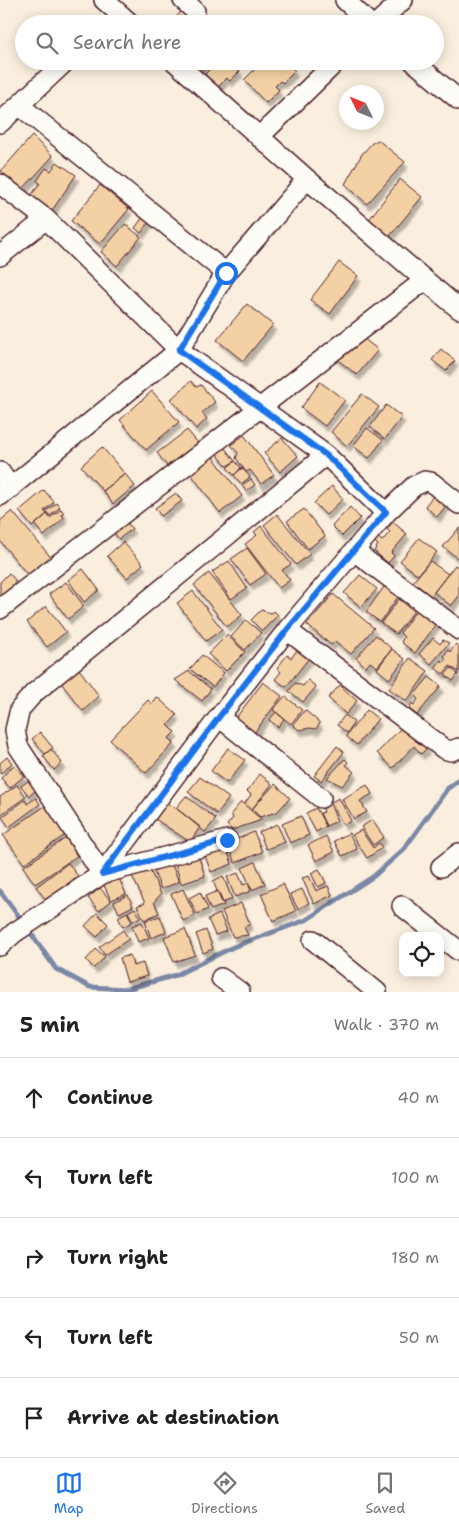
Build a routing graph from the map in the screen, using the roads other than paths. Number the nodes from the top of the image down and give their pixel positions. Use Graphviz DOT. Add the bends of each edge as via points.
graph roads {
  1 [pos="104,0"];
  2 [pos="344,0"];
  3 [pos="403,0"];
  4 [pos="115,15"];
  5 [pos="360,15"];
  6 [pos="386,15"];
  7 [pos="57,70"];
  8 [pos="184,70"];
  9 [pos="328,70"];
  10 [pos="424,70"];
  11 [pos="458,98"];
  12 [pos="19,106"];
  13 [pos="0,123"];
  14 [pos="259,137"];
  15 [pos="307,179"];
  16 [pos="0,184"];
  17 [pos="46,219"];
  18 [pos="0,256"];
  19 [pos="226,273"];
  20 [pos="424,280"];
  21 [pos="459,309"];
  22 [pos="179,350"];
  23 [pos="260,409"];
  24 [pos="326,455"];
  25 [pos="0,472"];
  26 [pos="5,492"];
  27 [pos="459,504"];
  28 [pos="386,512"];
  29 [pos="354,551"];
  30 [pos="0,609"];
  31 [pos="287,630"];
  32 [pos="459,630"];
  33 [pos="219,717"];
  34 [pos="459,748"];
  35 [pos="321,798"];
  36 [pos="227,840"];
  37 [pos="459,853"];
  38 [pos="442,867"];
  39 [pos="102,874"];
  40 [pos="402,906"];
  41 [pos="313,940"];
  42 [pos="0,946"];
  43 [pos="459,950"];
  44 [pos="221,978"];
  45 [pos="240,992"];
  46 [pos="377,992"];
  1 -- 4 [label="street"];
  2 -- 5 [label="street"];
  3 -- 6 [label="street"];
  7 -- 12 [label="street"];
  8 -- 14 [label="street"];
  9 -- 14 [label="street"];
  10 -- 11 [label="street"];
  12 -- 13 [label="street"];
  12 -- 19 [label="street"];
  14 -- 15 [label="street"];
  15 -- 19 [label="street"];
  15 -- 20 [label="street"];
  16 -- 17 [label="street"];
  17 -- 18 [label="street"];
  17 -- 22 [label="street"];
  19 -- 22 [label="street"];
  20 -- 21 [label="street"];
  20 -- 23 [label="street"];
  22 -- 23 [label="street"];
  22 -- 26 [label="street"];
  23 -- 24 [label="street"];
  23 -- 30 [label="street"];
  24 -- 28 [label="street"];
  24 -- 39 [label="street" via="34,692 20,709 15,730 18,746"];
  25 -- 26 [label="street"];
  27 -- 28 [label="street" via="431,482 425,481 414,486"];
  28 -- 29 [label="street"];
  29 -- 31 [label="street"];
  29 -- 32 [label="street"];
  31 -- 33 [label="street"];
  31 -- 34 [label="street" via="444,749"];
  33 -- 35 [label="street"];
  33 -- 39 [label="street"];
  36 -- 39 [label="street"];
  37 -- 38 [label="street"];
  39 -- 42 [label="street" via="40,914"];
  40 -- 43 [label="street"];
  41 -- 46 [label="street"];
  44 -- 45 [label="street"];
}
